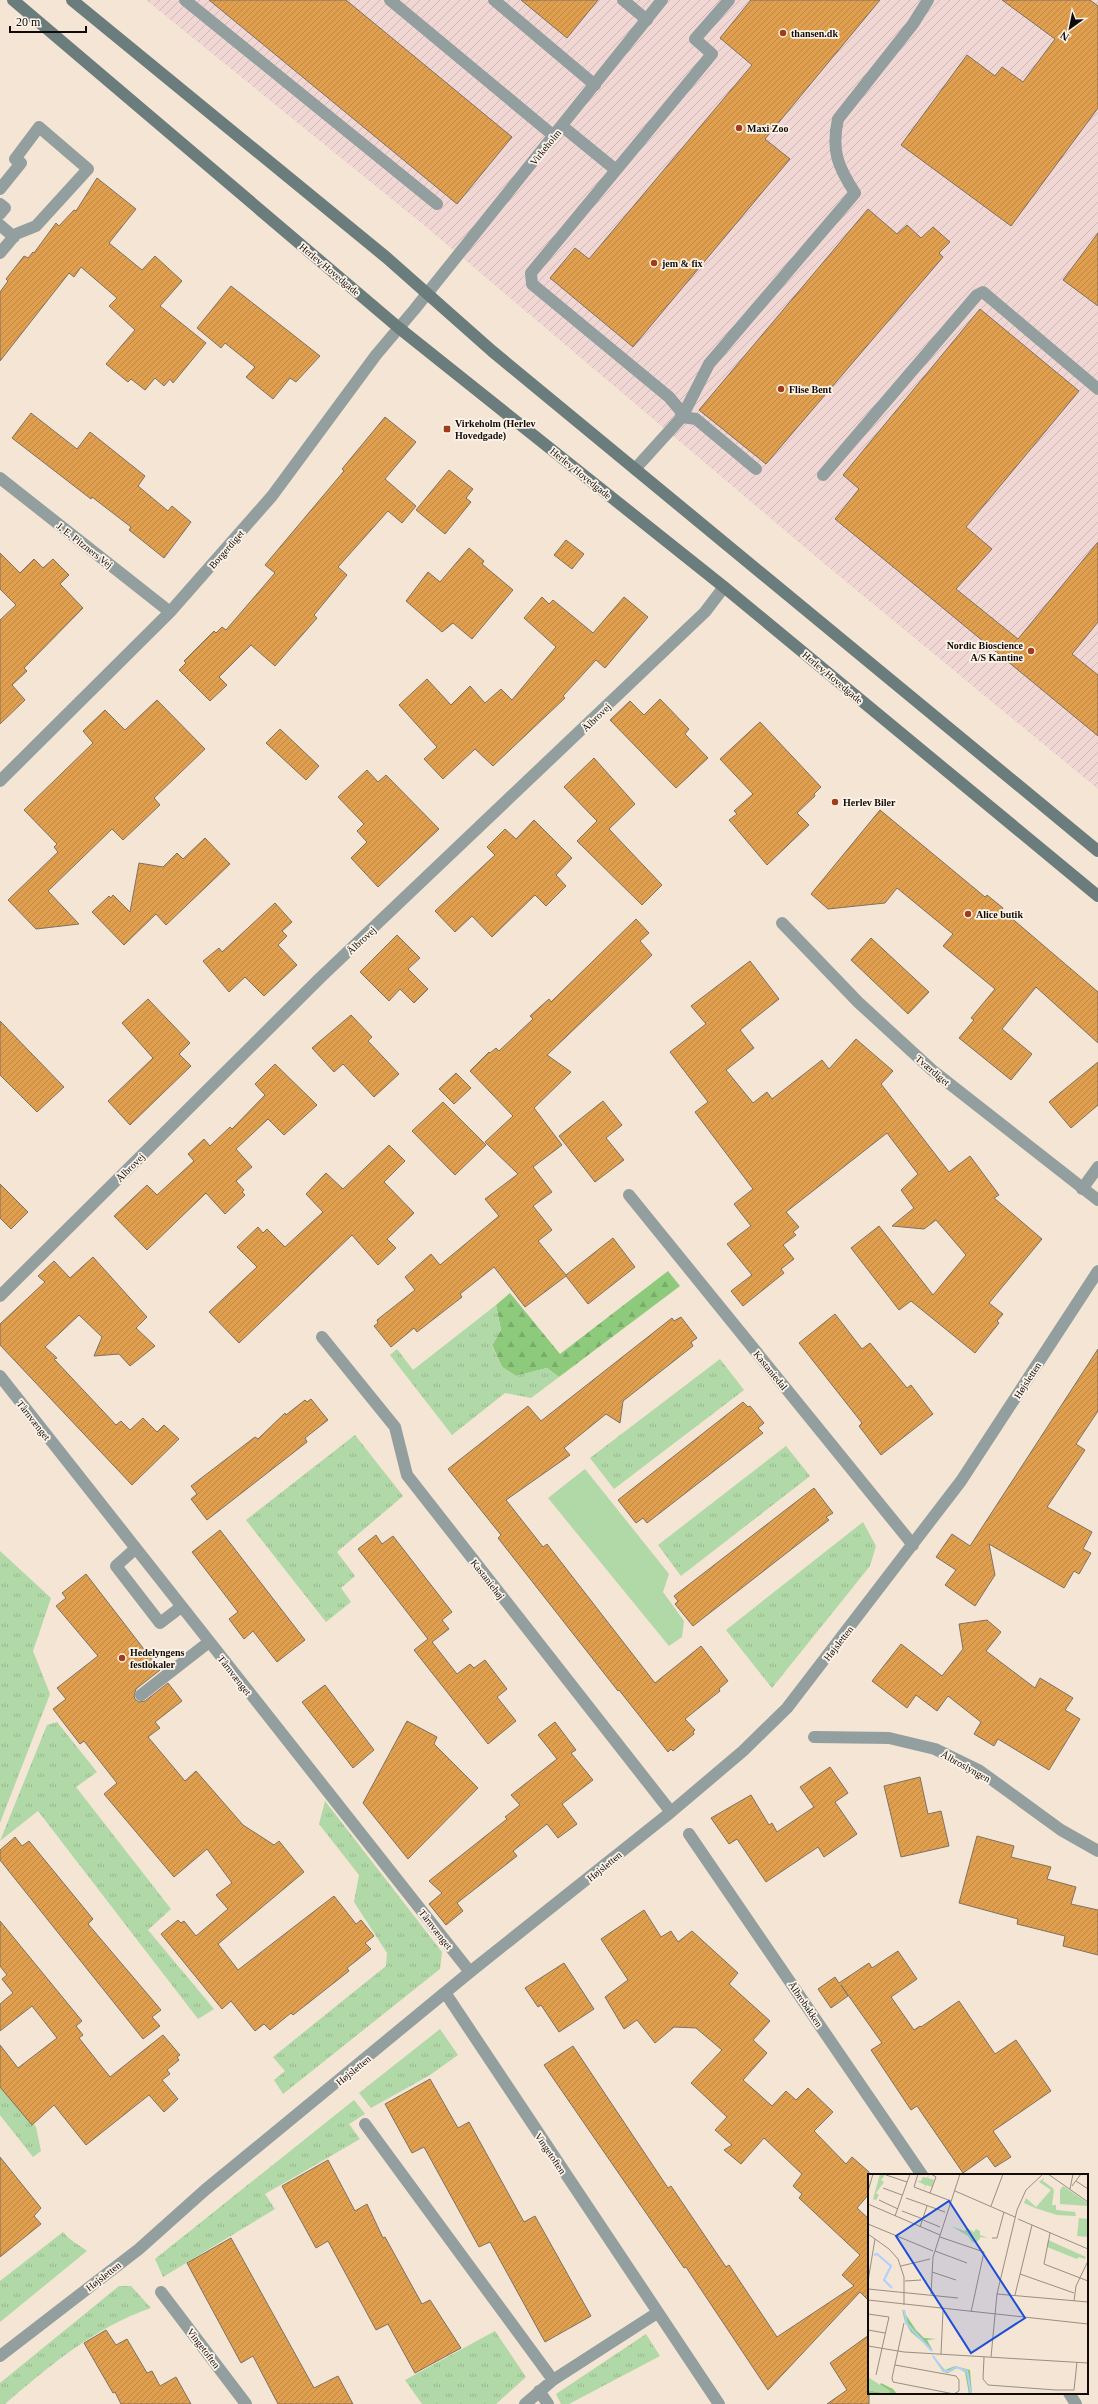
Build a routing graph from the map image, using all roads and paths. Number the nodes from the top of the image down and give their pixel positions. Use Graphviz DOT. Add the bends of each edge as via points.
graph roads {
  1 [pos="13,0"];
  2 [pos="72,0"];
  3 [pos="185,0"];
  4 [pos="390,0"];
  5 [pos="494,0"];
  6 [pos="623,0"];
  7 [pos="662,0"];
  8 [pos="729,0"];
  9 [pos="928,0"];
  10 [pos="647,20"];
  11 [pos="595,85"];
  12 [pos="562,126"];
  13 [pos="554,136"];
  14 [pos="616,170"];
  15 [pos="0,189"];
  16 [pos="0,204"];
  17 [pos="437,204"];
  18 [pos="0,214"];
  19 [pos="0,225"];
  20 [pos="14,237"];
  21 [pos="0,253"];
  22 [pos="427,294"];
  23 [pos="399,328"];
  24 [pos="1098,389"];
  25 [pos="682,417"];
  26 [pos="636,469"];
  27 [pos="756,469"];
  28 [pos="823,475"];
  29 [pos="0,478"];
  30 [pos="724,587"];
  31 [pos="170,612"];
  32 [pos="0,781"];
  33 [pos="1098,851"];
  34 [pos="1098,896"];
  35 [pos="782,923"];
  36 [pos="1098,1167"];
  37 [pos="1082,1189"];
  38 [pos="629,1195"];
  39 [pos="1098,1200"];
  40 [pos="1098,1271"];
  41 [pos="0,1296"];
  42 [pos="322,1337"];
  43 [pos="0,1376"];
  44 [pos="913,1545"];
  45 [pos="135,1549"];
  46 [pos="181,1607"];
  47 [pos="209,1642"];
  48 [pos="141,1695"];
  49 [pos="814,1736"];
  50 [pos="671,1812"];
  51 [pos="689,1834"];
  52 [pos="1098,1851"];
  53 [pos="470,1972"];
  54 [pos="446,1994"];
  55 [pos="365,2124"];
  56 [pos="921,2174"];
  57 [pos="161,2292"];
  58 [pos="657,2313"];
  59 [pos="0,2356"];
  60 [pos="553,2380"];
  61 [pos="539,2391"];
  62 [pos="1070,2394"];
  63 [pos="246,2404"];
  64 [pos="525,2404"];
  65 [pos="548,2404"];
  66 [pos="719,2404"];
  67 [pos="1076,2404"];
  1 -- 23 [label="main road, Herlev Hovedgade"];
  2 -- 22 [label="main road" via="387,258"];
  3 -- 17 [label="street"];
  4 -- 13 [label="street"];
  5 -- 11 [label="street"];
  6 -- 10 [label="street"];
  7 -- 10 [label="street, Virkeholm"];
  8 -- 14 [label="street" via="695,39 712,54"];
  9 -- 25 [label="street" via="913,24 838,119 834,134 834,152 855,193 709,364"];
  10 -- 11 [label="street, Virkeholm"];
  11 -- 12 [label="street, Virkeholm"];
  12 -- 13 [label="street, Virkeholm"];
  12 -- 14 [label="street"];
  13 -- 22 [label="street, Virkeholm"];
  14 -- 25 [label="street" via="530,274 532,284 669,396"];
  15 -- 20 [label="street" via="21,163 15,159 39,127 88,169 36,226"];
  16 -- 18 [label="street" via="4,208"];
  19 -- 20 [label="street"];
  20 -- 21 [label="street"];
  22 -- 23 [label="street, Borgerdiget"];
  22 -- 26 [label="main road"];
  23 -- 30 [label="main road, Herlev Hovedgade"];
  23 -- 31 [label="street, Borgerdiget" via="359,377 272,496"];
  24 -- 28 [label="street" via="983,292 977,295"];
  25 -- 26 [label="street"];
  25 -- 27 [label="street" via="696,419"];
  26 -- 33 [label="main road"];
  29 -- 31 [label="street, J. E. Pitzners Vej"];
  30 -- 34 [label="main road, Herlev Hovedgade"];
  30 -- 41 [label="street, Ålbrovej" via="700,618 320,978"];
  31 -- 32 [label="street, Borgerdiget"];
  35 -- 37 [label="street, Tværdiget" via="858,1002 932,1070"];
  36 -- 37 [label="street"];
  37 -- 39 [label="street, Tværdiget"];
  38 -- 44 [label="street, Kastaniedal"];
  40 -- 44 [label="street, Højsletten" via="961,1481"];
  42 -- 50 [label="street, Kastaniehøj" via="395,1427 407,1475"];
  43 -- 45 [label="street, Tårnvænget"];
  44 -- 50 [label="street, Højsletten" via="787,1708"];
  45 -- 46 [label="street, Tårnvænget"];
  45 -- 46 [label="street" via="116,1566 151,1612 160,1623"];
  46 -- 47 [label="street, Tårnvænget"];
  47 -- 48 [label="street"];
  47 -- 53 [label="street, Tårnvænget"];
  49 -- 52 [label="street, Ålbroslyngen" via="890,1738 935,1749 980,1771 1061,1830"];
  50 -- 53 [label="street, Højsletten"];
  51 -- 56 [label="street, Ålbrobakken"];
  53 -- 54 [label="street, Højsletten"];
  54 -- 58 [label="street, Vingetoften"];
  54 -- 59 [label="street, Højsletten" via="205,2190 139,2248"];
  55 -- 60 [label="street"];
  57 -- 63 [label="street, Vingetoften"];
  58 -- 60 [label="street"];
  58 -- 66 [label="street, Vingetoften"];
  60 -- 61 [label="street"];
  61 -- 64 [label="street"];
  61 -- 65 [label="street"];
  62 -- 67 [label="street"];
}
